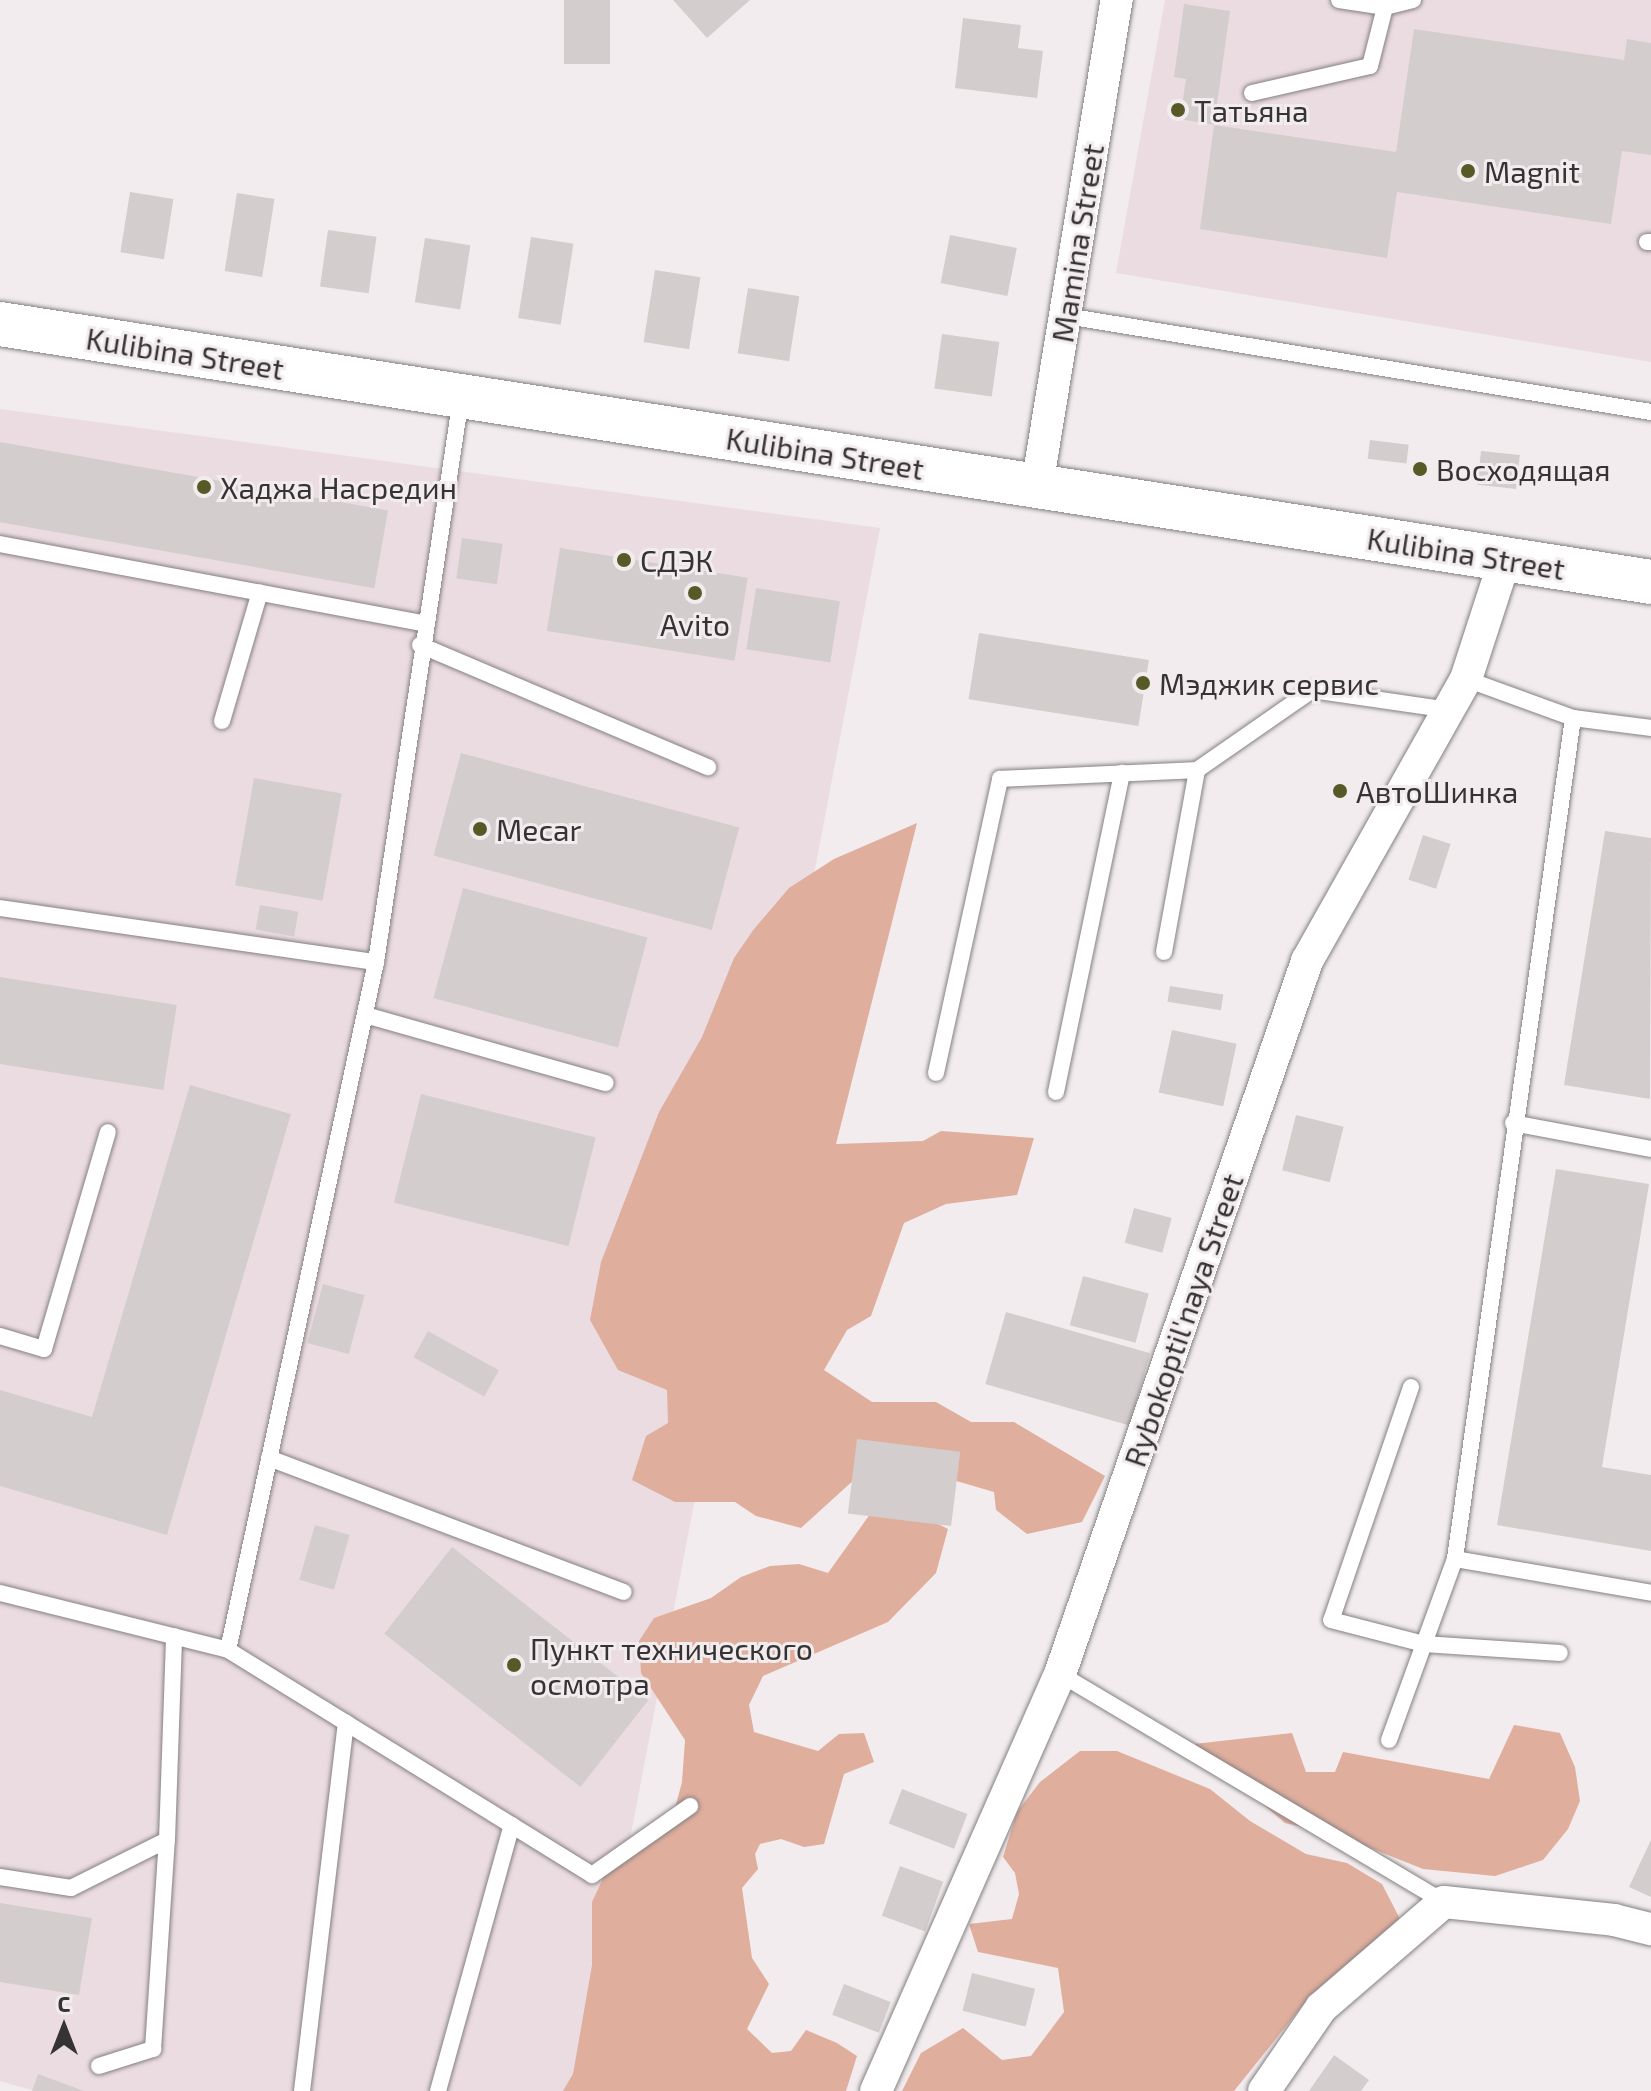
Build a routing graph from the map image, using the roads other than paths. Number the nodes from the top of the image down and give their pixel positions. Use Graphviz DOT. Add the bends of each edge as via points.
graph roads {
  1 [pos="1117,0"];
  2 [pos="1339,0"];
  3 [pos="1413,0"];
  4 [pos="1385,7"];
  5 [pos="1252,93"];
  6 [pos="1066,316"];
  7 [pos="0,324"];
  8 [pos="461,396"];
  9 [pos="1651,412"];
  10 [pos="1037,486"];
  11 [pos="0,544"];
  12 [pos="1505,559"];
  13 [pos="1651,582"];
  14 [pos="260,592"];
  15 [pos="423,623"];
  16 [pos="420,645"];
  17 [pos="1466,679"];
  18 [pos="1449,710"];
  19 [pos="1573,718"];
  20 [pos="222,721"];
  21 [pos="1651,728"];
  22 [pos="708,767"];
  23 [pos="1197,770"];
  24 [pos="1122,773"];
  25 [pos="0,908"];
  26 [pos="1164,952"];
  27 [pos="376,962"];
  28 [pos="365,1015"];
  29 [pos="936,1073"];
  30 [pos="606,1083"];
  31 [pos="1056,1092"];
  32 [pos="1513,1123"];
  33 [pos="108,1132"];
  34 [pos="1651,1149"];
  35 [pos="0,1336"];
  36 [pos="1411,1387"];
  37 [pos="269,1458"];
  38 [pos="1455,1559"];
  39 [pos="624,1592"];
  40 [pos="0,1593"];
  41 [pos="1651,1593"];
  42 [pos="174,1636"];
  43 [pos="1424,1644"];
  44 [pos="228,1650"];
  45 [pos="1560,1653"];
  46 [pos="1060,1674"];
  47 [pos="346,1723"];
  48 [pos="1389,1740"];
  49 [pos="690,1806"];
  50 [pos="512,1825"];
  51 [pos="167,1840"];
  52 [pos="0,1877"];
  53 [pos="1444,1902"];
  54 [pos="1651,1929"];
  55 [pos="99,2066"];
  56 [pos="302,2091"];
  57 [pos="438,2091"];
  58 [pos="876,2091"];
  59 [pos="1264,2091"];
  1 -- 6 [label="street, Mamina Street"];
  2 -- 4 [label="lane"];
  3 -- 4 [label="lane"];
  4 -- 5 [label="lane" via="1370,66"];
  6 -- 9 [label="lane"];
  6 -- 10 [label="street, Mamina Street"];
  7 -- 8 [label="main road, Kulibina Street"];
  8 -- 10 [label="main road, Kulibina Street"];
  8 -- 15 [label="lane"];
  10 -- 12 [label="main road, Kulibina Street"];
  11 -- 14 [label="lane"];
  12 -- 13 [label="main road, Kulibina Street"];
  12 -- 17 [label="street, Rybokoptil'naya Street"];
  14 -- 15 [label="lane"];
  14 -- 20 [label="lane"];
  15 -- 16 [label="lane"];
  16 -- 22 [label="lane"];
  16 -- 27 [label="lane"];
  17 -- 18 [label="street, Rybokoptil'naya Street"];
  17 -- 19 [label="lane"];
  18 -- 23 [label="lane" via="1312,690"];
  18 -- 46 [label="street, Rybokoptil'naya Street" via="1307,961"];
  19 -- 21 [label="lane"];
  19 -- 32 [label="lane"];
  23 -- 24 [label="lane"];
  23 -- 26 [label="lane"];
  24 -- 29 [label="lane" via="1000,779"];
  24 -- 31 [label="lane"];
  25 -- 27 [label="lane"];
  27 -- 28 [label="lane"];
  28 -- 30 [label="lane"];
  28 -- 37 [label="lane"];
  32 -- 34 [label="lane"];
  32 -- 38 [label="lane"];
  33 -- 35 [label="lane" via="44,1349"];
  36 -- 43 [label="lane" via="1331,1620"];
  37 -- 39 [label="lane"];
  37 -- 44 [label="lane"];
  38 -- 41 [label="lane"];
  38 -- 43 [label="lane"];
  40 -- 42 [label="lane"];
  42 -- 44 [label="lane"];
  42 -- 51 [label="lane"];
  43 -- 45 [label="lane"];
  43 -- 48 [label="lane"];
  44 -- 47 [label="lane"];
  46 -- 53 [label="lane"];
  46 -- 58 [label="street, Rybokoptil'naya Street"];
  47 -- 50 [label="lane"];
  47 -- 56 [label="lane"];
  49 -- 50 [label="lane" via="592,1875"];
  50 -- 57 [label="lane"];
  51 -- 52 [label="lane" via="71,1888"];
  51 -- 55 [label="lane" via="153,2049"];
  53 -- 54 [label="street" via="1614,1920"];
  53 -- 59 [label="street" via="1321,2008"];
}
